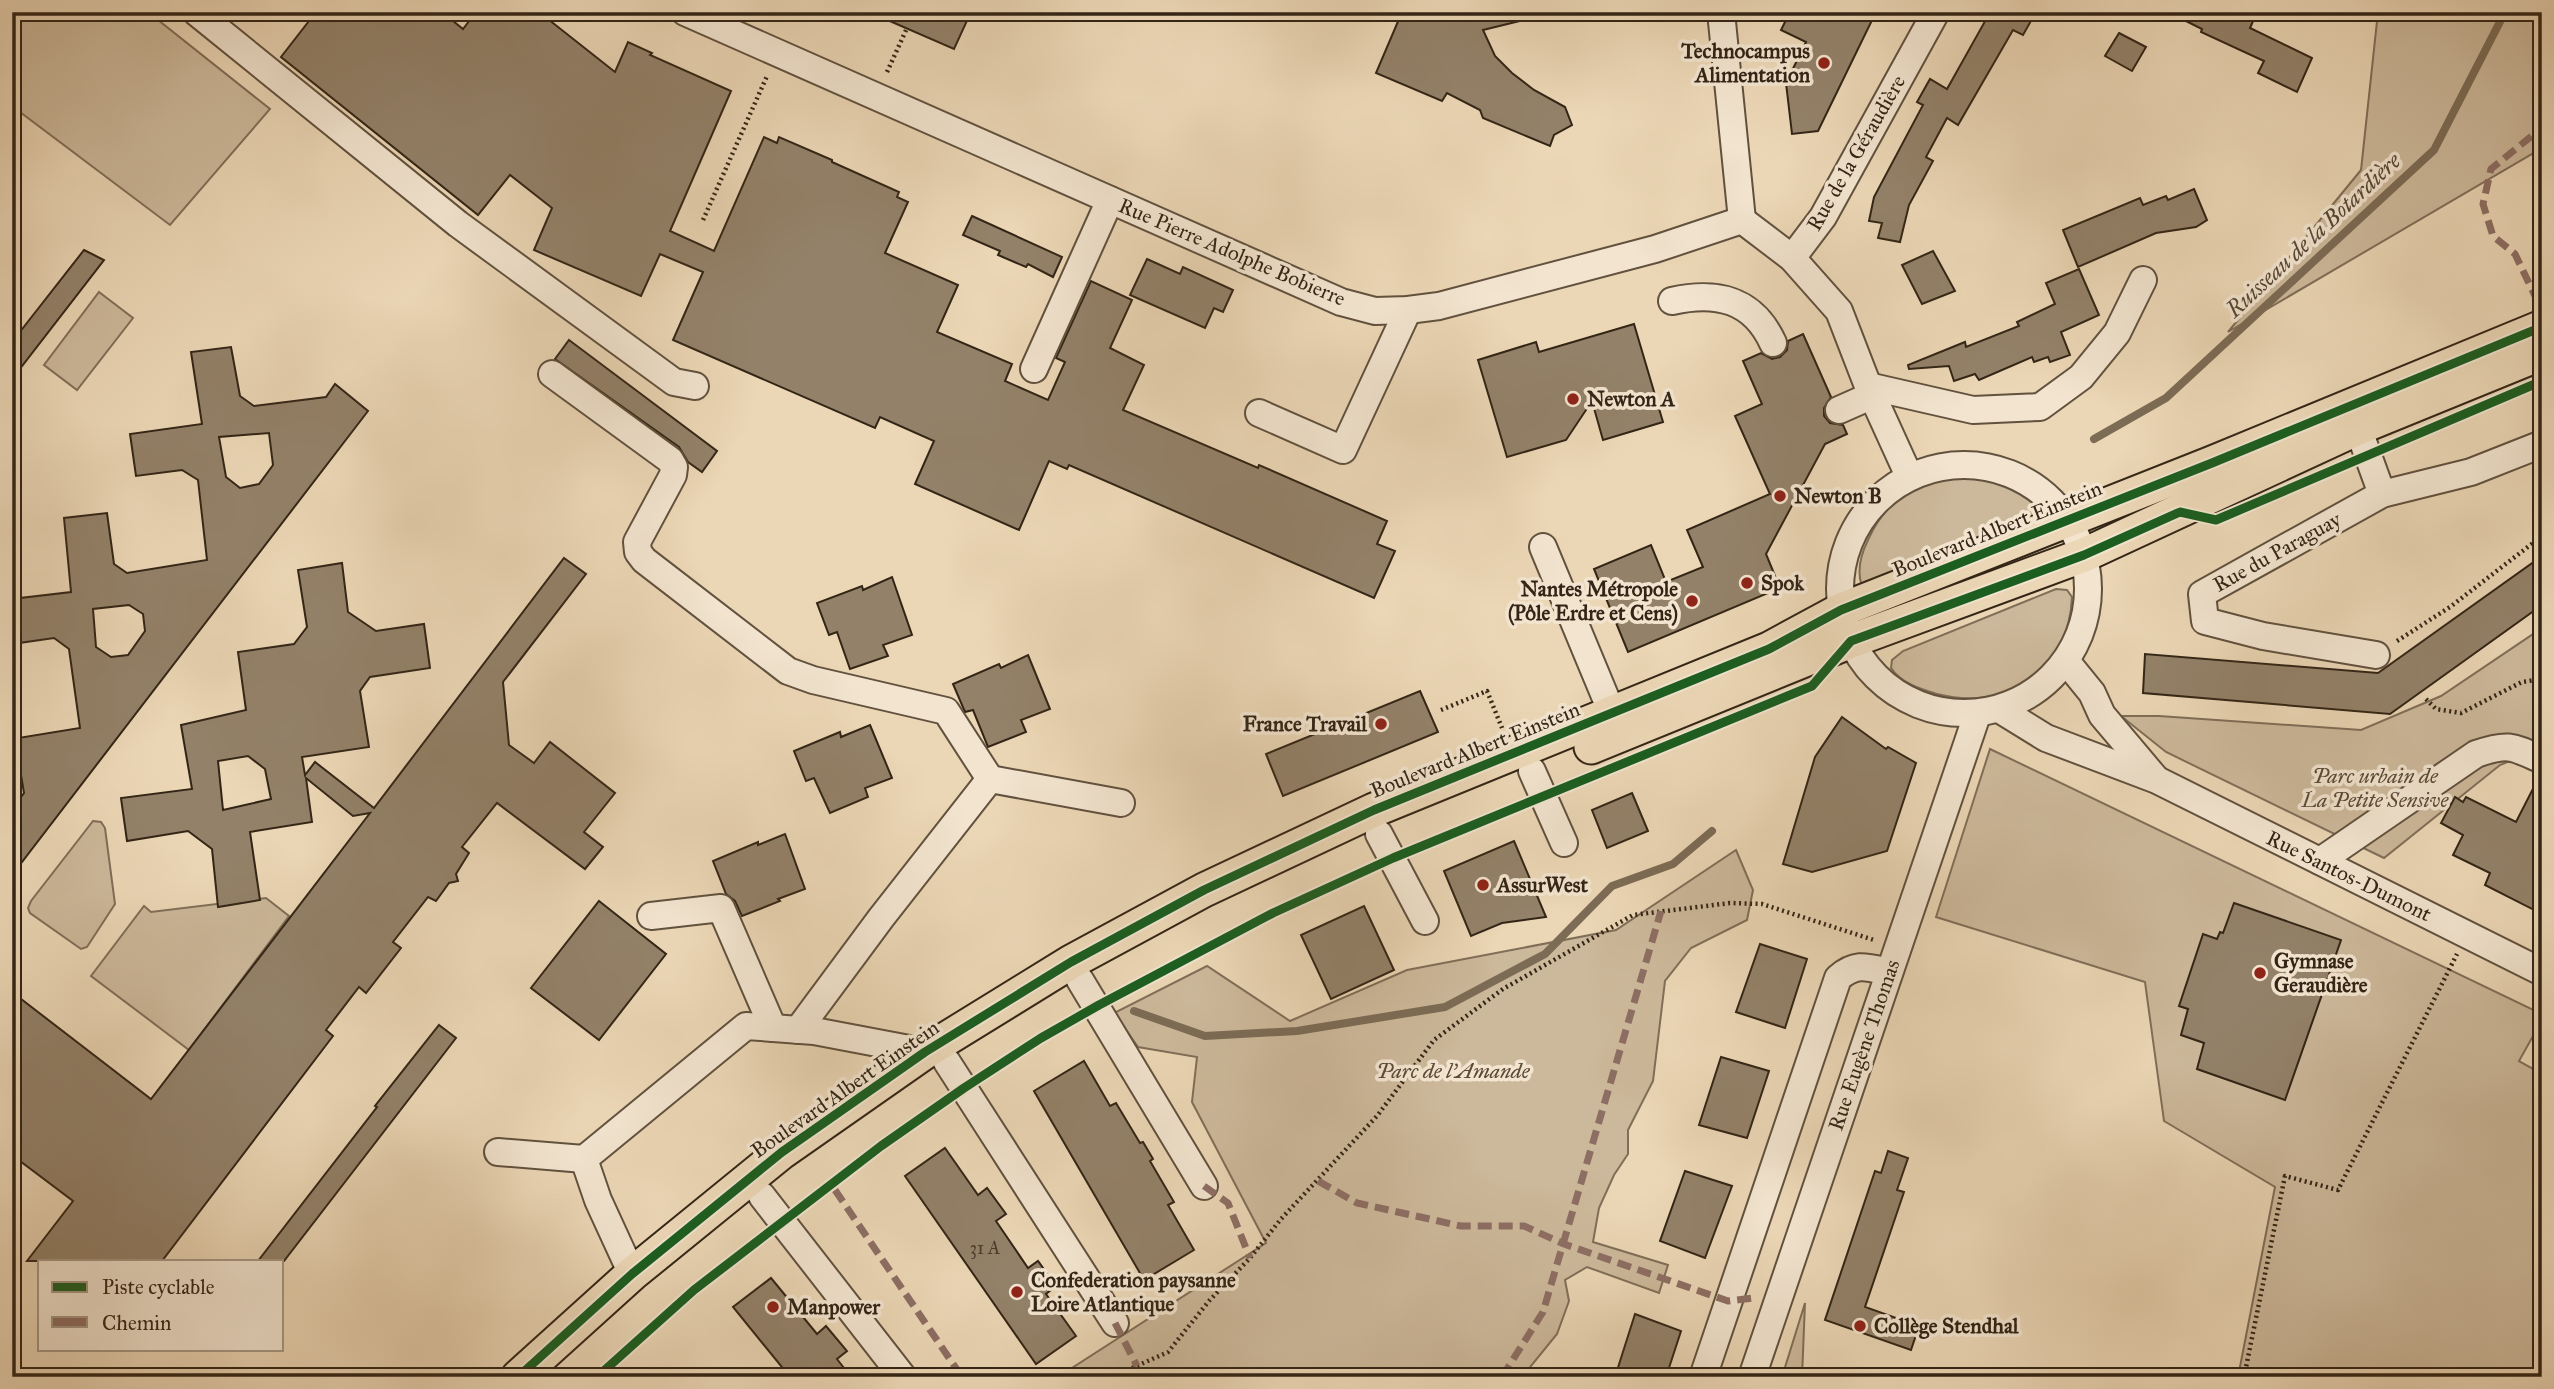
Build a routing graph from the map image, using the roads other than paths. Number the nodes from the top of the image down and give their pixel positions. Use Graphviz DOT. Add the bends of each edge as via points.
graph roads {
  1 [pos="197,12"];
  2 [pos="685,12"];
  3 [pos="1721,12"];
  4 [pos="1936,12"];
  5 [pos="1110,200"];
  6 [pos="1742,220"];
  7 [pos="1792,258"];
  8 [pos="2143,280"];
  9 [pos="1672,301"];
  10 [pos="1408,310"];
  11 [pos="2542,327"];
  12 [pos="1773,343"];
  13 [pos="2542,353"];
  14 [pos="1034,369"];
  15 [pos="552,374"];
  16 [pos="695,386"];
  17 [pos="1871,390"];
  18 [pos="1839,410"];
  19 [pos="1258,413"];
  20 [pos="2358,428"];
  21 [pos="2542,444"];
  22 [pos="1909,476"];
  23 [pos="2382,494"];
  24 [pos="2068,519"];
  25 [pos="1543,547"];
  26 [pos="2084,555"];
  27 [pos="1842,610"];
  28 [pos="1851,641"];
  29 [pos="2376,655"];
  30 [pos="2066,661"];
  31 [pos="1988,712"];
  32 [pos="1612,713"];
  33 [pos="2542,760"];
  34 [pos="1522,762"];
  35 [pos="990,779"];
  36 [pos="2157,780"];
  37 [pos="1121,803"];
  38 [pos="1379,834"];
  39 [pos="1563,843"];
  40 [pos="2320,861"];
  41 [pos="651,916"];
  42 [pos="1425,921"];
  43 [pos="1889,971"];
  44 [pos="2542,972"];
  45 [pos="1080,980"];
  46 [pos="786,1029"];
  47 [pos="936,1057"];
  48 [pos="498,1152"];
  49 [pos="584,1159"];
  50 [pos="1204,1186"];
  51 [pos="762,1196"];
  52 [pos="632,1274"];
  53 [pos="1115,1323"];
  54 [pos="518,1377"];
  55 [pos="549,1377"];
  56 [pos="903,1377"];
  57 [pos="1703,1377"];
  58 [pos="1752,1377"];
  1 -- 16 [label="street" via="458,224 674,382"];
  2 -- 5 [label="street, Rue Pierre Adolphe Bobierre"];
  3 -- 6 [label="street"];
  4 -- 7 [label="street, Rue de la Géraudière" via="1823,217"];
  5 -- 10 [label="street, Rue Pierre Adolphe Bobierre" via="1341,302 1375,311"];
  5 -- 14 [label="street"];
  6 -- 7 [label="street"];
  6 -- 10 [label="street, Rue Pierre Adolphe Bobierre" via="1655,249 1439,306"];
  7 -- 17 [label="street" via="1839,310"];
  8 -- 17 [label="street" via="2110,342 2081,377 2040,407 1973,410"];
  9 -- 12 [label="street" via="1694,296 1723,298 1758,320"];
  10 -- 19 [label="street" via="1343,450"];
  11 -- 24 [label="main road, Boulevard Albert Einstein"];
  13 -- 20 [label="main road, Boulevard Albert Einstein"];
  15 -- 35 [label="street" via="674,467 637,542 644,560 788,671 946,711"];
  17 -- 18 [label="street"];
  17 -- 22 [label="street"];
  20 -- 23 [label="street"];
  20 -- 26 [label="main road, Boulevard Albert Einstein"];
  21 -- 23 [label="street, Rue du Paraguay" via="2470,472"];
  22 -- 24 [label="street" via="1963,463 2002,470 2045,493"];
  22 -- 27 [label="street" via="1866,515 1847,546 1840,578"];
  23 -- 29 [label="street, Rue du Paraguay" via="2202,593 2205,621"];
  24 -- 26 [label="street"];
  24 -- 27 [label="main road, Boulevard Albert Einstein"];
  25 -- 32 [label="street"];
  26 -- 28 [label="main road, Boulevard Albert Einstein"];
  26 -- 30 [label="street" via="2089,584 2085,620"];
  27 -- 28 [label="street"];
  27 -- 32 [label="main road, Boulevard Albert Einstein" via="1769,649"];
  28 -- 31 [label="street" via="1875,676 1911,702 1945,712"];
  28 -- 34 [label="main road, Boulevard Albert Einstein"];
  30 -- 31 [label="street" via="2031,694"];
  30 -- 36 [label="street, Rue Santos-Dumont" via="2092,693 2102,715"];
  31 -- 36 [label="street, Rue Santos-Dumont"];
  31 -- 43 [label="street, Rue Eugène Thomas"];
  32 -- 34 [label="main road, Boulevard Albert Einstein"];
  33 -- 40 [label="street" via="2515,747 2498,746 2476,754"];
  34 -- 38 [label="main road, Boulevard Albert Einstein"];
  34 -- 39 [label="street"];
  34 -- 47 [label="main road, Boulevard Albert Einstein" via="1374,810 1204,890 1071,962"];
  35 -- 37 [label="street"];
  35 -- 46 [label="street"];
  36 -- 40 [label="street, Rue Santos-Dumont"];
  38 -- 42 [label="street"];
  38 -- 45 [label="main road, Boulevard Albert Einstein" via="1212,909"];
  40 -- 44 [label="street, Rue Santos-Dumont"];
  41 -- 46 [label="street" via="722,908"];
  43 -- 57 [label="street" via="1862,966 1838,978"];
  43 -- 58 [label="street, Rue Eugène Thomas"];
  45 -- 47 [label="main road, Boulevard Albert Einstein"];
  45 -- 50 [label="street"];
  46 -- 47 [label="street"];
  46 -- 49 [label="street" via="746,1026"];
  47 -- 51 [label="main road, Boulevard Albert Einstein"];
  47 -- 52 [label="main road, Boulevard Albert Einstein" via="782,1152"];
  47 -- 53 [label="street"];
  48 -- 49 [label="street"];
  49 -- 52 [label="street"];
  51 -- 55 [label="main road, Boulevard Albert Einstein"];
  51 -- 56 [label="street"];
  52 -- 54 [label="main road, Boulevard Albert Einstein"];
}
